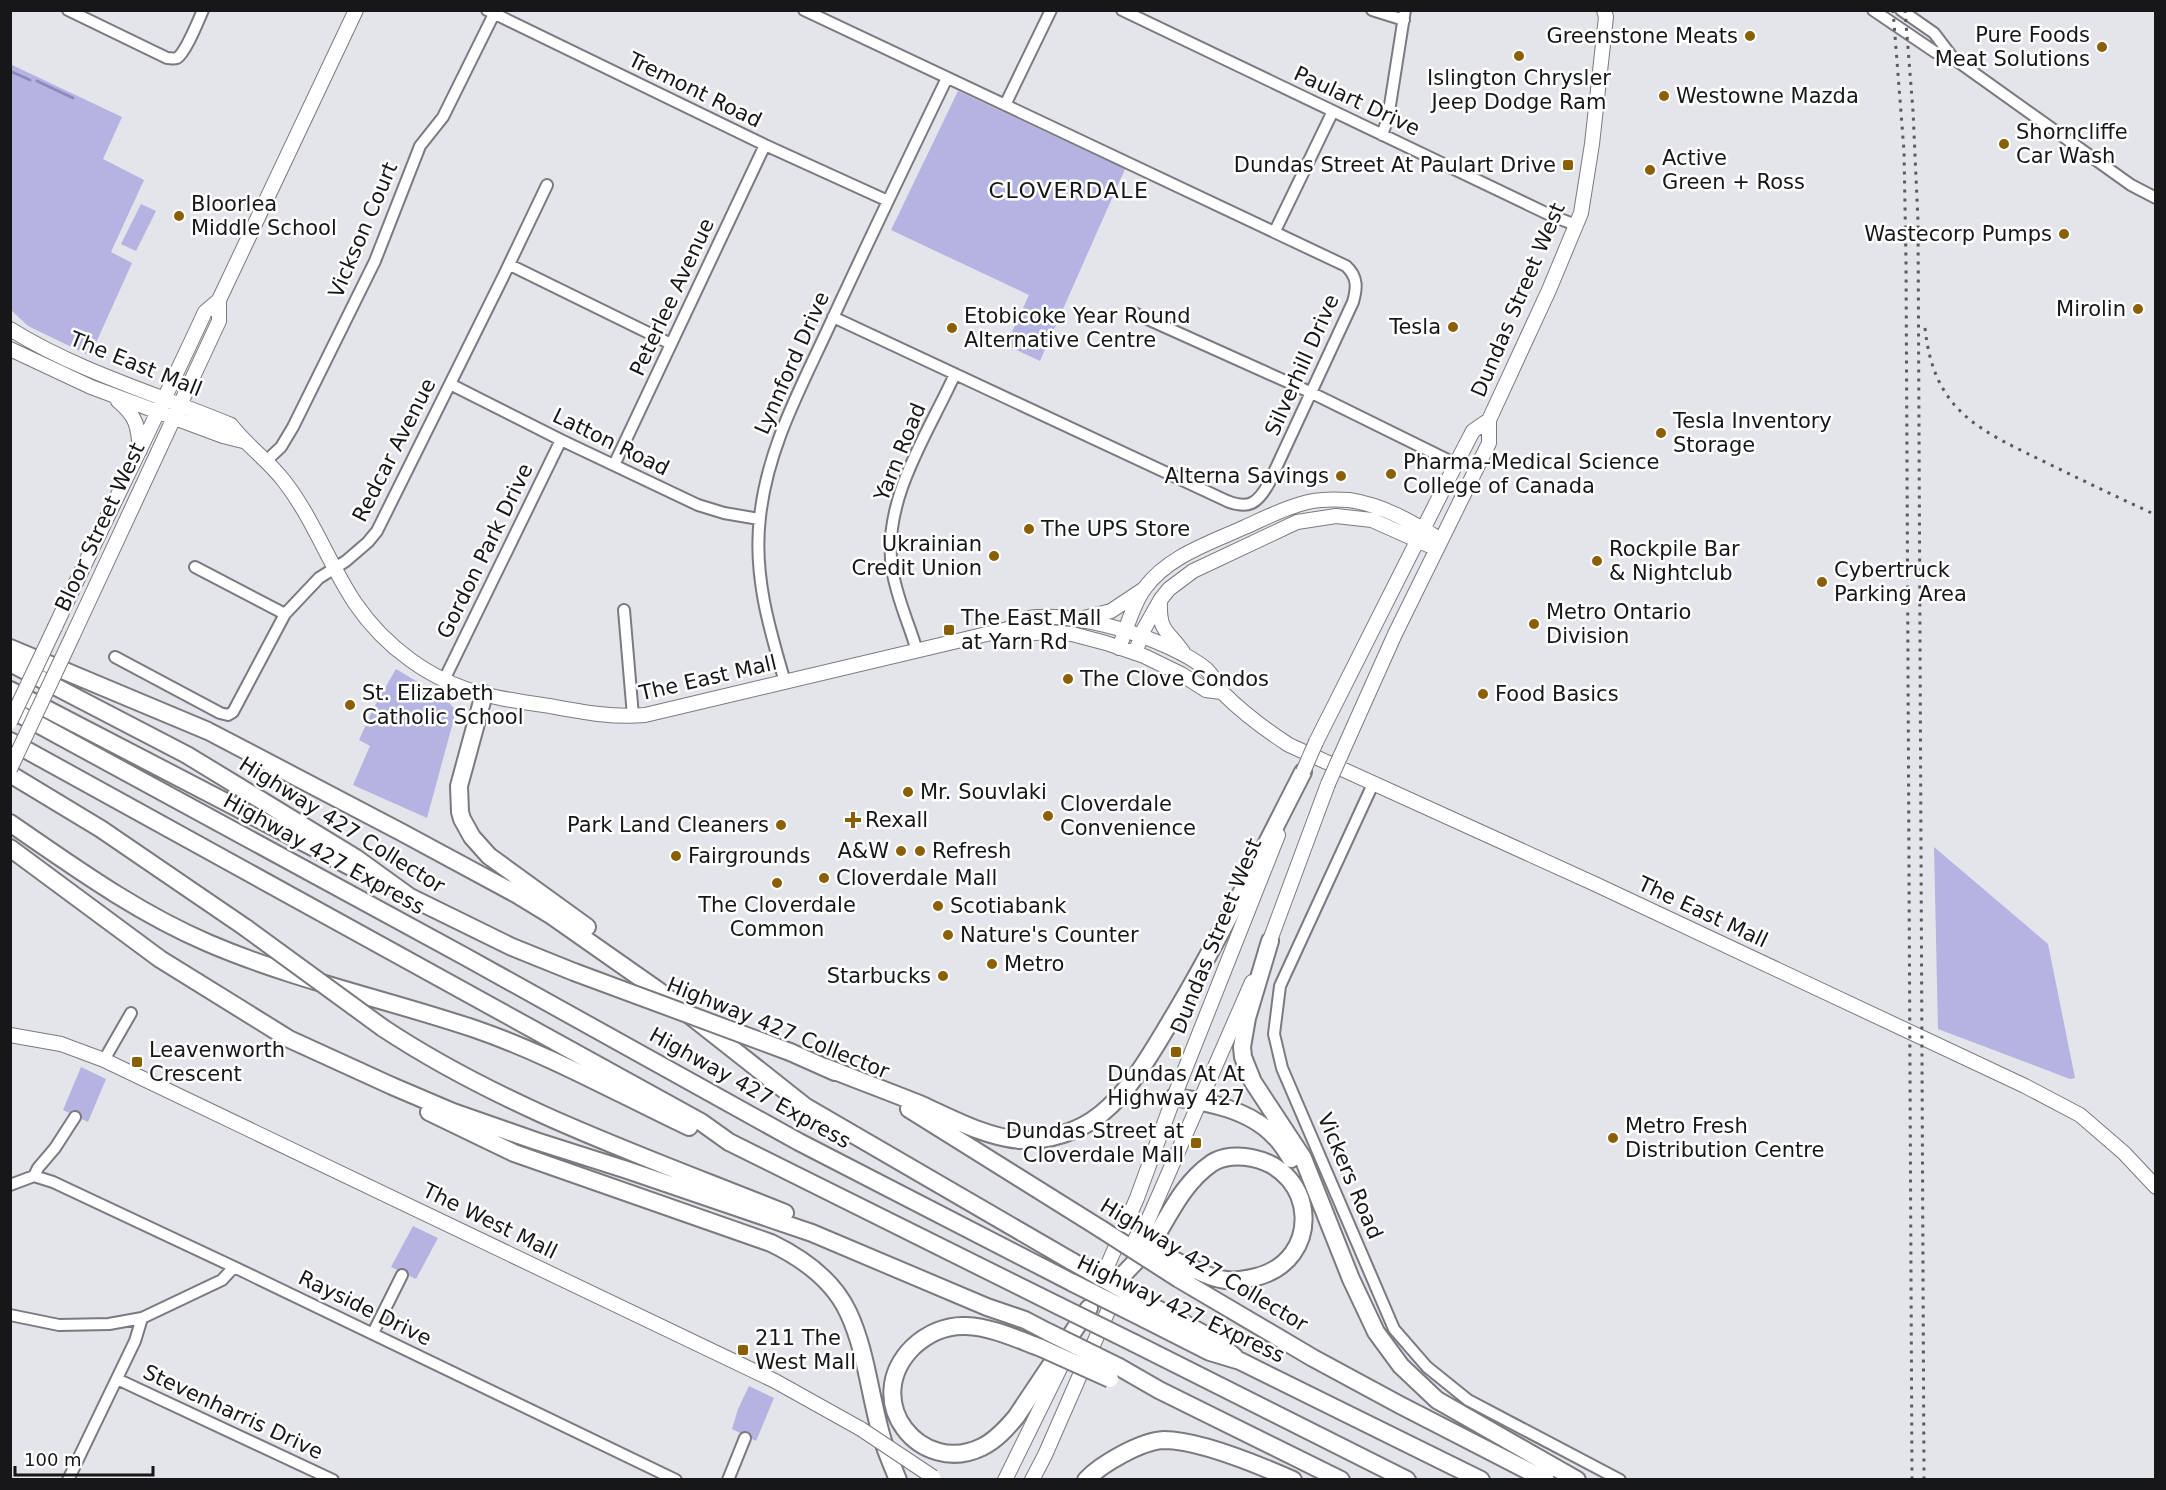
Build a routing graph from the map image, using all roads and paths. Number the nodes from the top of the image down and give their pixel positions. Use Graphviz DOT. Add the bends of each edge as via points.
graph roads {
  1 [pos="68,10"];
  2 [pos="203,10"];
  3 [pos="356,10"];
  4 [pos="804,10"];
  5 [pos="1051,10"];
  6 [pos="1122,10"];
  7 [pos="1372,10"];
  8 [pos="1873,10"];
  9 [pos="1901,10"];
  10 [pos="490,12"];
  11 [pos="1607,13"];
  12 [pos="1405,15"];
  13 [pos="1953,58"];
  14 [pos="947,78"];
  15 [pos="1005,105"];
  16 [pos="1333,111"];
  17 [pos="1382,135"];
  18 [pos="765,146"];
  19 [pos="547,185"];
  20 [pos="2156,198"];
  21 [pos="888,201"];
  22 [pos="1576,225"];
  23 [pos="1275,231"];
  24 [pos="510,265"];
  25 [pos="219,300"];
  26 [pos="1134,313"];
  27 [pos="833,317"];
  28 [pos="10,329"];
  29 [pos="671,344"];
  30 [pos="10,349"];
  31 [pos="98,374"];
  32 [pos="955,374"];
  33 [pos="450,384"];
  34 [pos="91,387"];
  35 [pos="1312,393"];
  36 [pos="111,395"];
  37 [pos="164,399"];
  38 [pos="176,411"];
  39 [pos="158,413"];
  40 [pos="1488,420"];
  41 [pos="561,440"];
  42 [pos="140,452"];
  43 [pos="266,461"];
  44 [pos="1456,464"];
  45 [pos="614,465"];
  46 [pos="759,519"];
  47 [pos="1421,534"];
  48 [pos="1439,544"];
  49 [pos="195,567"];
  50 [pos="335,569"];
  51 [pos="1144,589"];
  52 [pos="1161,599"];
  53 [pos="624,610"];
  54 [pos="285,614"];
  55 [pos="1079,619"];
  56 [pos="1008,629"];
  57 [pos="1126,631"];
  58 [pos="1141,636"];
  59 [pos="10,648"];
  60 [pos="1119,648"];
  61 [pos="917,651"];
  62 [pos="1135,653"];
  63 [pos="1185,655"];
  64 [pos="115,657"];
  65 [pos="10,663"];
  66 [pos="444,680"];
  67 [pos="785,682"];
  68 [pos="10,690"];
  69 [pos="1221,692"];
  70 [pos="483,694"];
  71 [pos="10,709"];
  72 [pos="633,716"];
  73 [pos="10,722"];
  74 [pos="10,741"];
  75 [pos="10,769"];
  76 [pos="1304,772"];
  77 [pos="10,774"];
  78 [pos="1373,784"];
  79 [pos="10,823"];
  80 [pos="10,848"];
  81 [pos="410,897"];
  82 [pos="1270,940"];
  83 [pos="659,991"];
  84 [pos="131,1013"];
  85 [pos="10,1035"];
  86 [pos="104,1060"];
  87 [pos="825,1067"];
  88 [pos="392,1086"];
  89 [pos="1174,1097"];
  90 [pos="1200,1101"];
  91 [pos="75,1117"];
  92 [pos="729,1142"];
  93 [pos="34,1176"];
  94 [pos="10,1185"];
  95 [pos="2156,1187"];
  96 [pos="1318,1196"];
  97 [pos="234,1267"];
  98 [pos="1182,1273"];
  99 [pos="1124,1274"];
  100 [pos="402,1275"];
  101 [pos="1089,1308"];
  102 [pos="1149,1313"];
  103 [pos="10,1315"];
  104 [pos="142,1318"];
  105 [pos="1025,1320"];
  106 [pos="373,1334"];
  107 [pos="1115,1373"];
  108 [pos="117,1379"];
  109 [pos="745,1438"];
  110 [pos="68,1479"];
  111 [pos="333,1479"];
  112 [pos="676,1479"];
  113 [pos="728,1479"];
  114 [pos="898,1479"];
  115 [pos="937,1479"];
  116 [pos="1005,1479"];
  117 [pos="1032,1479"];
  118 [pos="1086,1479"];
  119 [pos="1293,1479"];
  120 [pos="1341,1479"];
  121 [pos="1407,1479"];
  122 [pos="1481,1479"];
  123 [pos="1546,1479"];
  124 [pos="1577,1479"];
  125 [pos="1620,1479"];
  1 -- 2 [label="street" via="173,59 185,48"];
  3 -- 25 [label="main road, Bloor Street West"];
  4 -- 14 [label="street, Silverhill Drive"];
  5 -- 15 [label="street"];
  6 -- 16 [label="street, Paulart Drive"];
  7 -- 12 [label="street"];
  8 -- 13 [label="street" via="1935,52"];
  9 -- 13 [label="street" via="1934,33"];
  10 -- 18 [label="street, Tremont Road"];
  10 -- 43 [label="street, Vickson Court" via="443,117 420,146 375,261 293,427 281,447"];
  11 -- 22 [label="main road, Dundas Street West" via="1586,188"];
  12 -- 17 [label="street"];
  13 -- 20 [label="street" via="2131,185"];
  14 -- 15 [label="street, Silverhill Drive"];
  14 -- 21 [label="street, Lynnford Drive"];
  15 -- 23 [label="street, Silverhill Drive"];
  16 -- 17 [label="street, Paulart Drive"];
  16 -- 23 [label="street"];
  17 -- 22 [label="street, Paulart Drive"];
  18 -- 21 [label="street, Tremont Road"];
  18 -- 29 [label="street, Peterlee Avenue"];
  19 -- 24 [label="street, Redcar Avenue"];
  21 -- 27 [label="street, Lynnford Drive"];
  22 -- 40 [label="main road, Dundas Street West"];
  23 -- 35 [label="street, Silverhill Drive" via="1346,266 1356,283 1353,302"];
  24 -- 29 [label="street"];
  24 -- 33 [label="street, Redcar Avenue"];
  25 -- 37 [label="main road, Bloor Street West" via="205,312"];
  25 -- 38 [label="main road, Bloor Street West" via="219,321"];
  26 -- 35 [label="street"];
  27 -- 32 [label="street, Silverhill Drive"];
  27 -- 46 [label="street, Lynnford Drive" via="771,457"];
  28 -- 31 [label="main road, The East Mall"];
  29 -- 45 [label="street, Peterlee Avenue"];
  30 -- 34 [label="main road, The East Mall"];
  31 -- 34 [label="main road"];
  31 -- 37 [label="main road, The East Mall"];
  32 -- 35 [label="street, Silverhill Drive" via="1240,506 1255,502 1262,495"];
  32 -- 61 [label="street, Yarn Road" via="904,482 893,525 891,566"];
  33 -- 41 [label="street, Latton Road"];
  33 -- 50 [label="street, Redcar Avenue" via="377,531"];
  34 -- 36 [label="main road, The East Mall"];
  35 -- 44 [label="street"];
  36 -- 39 [label="main road, The East Mall"];
  36 -- 42 [label="main road" via="136,421"];
  37 -- 38 [label="main road, The East Mall"];
  37 -- 39 [label="main road, Bloor Street West"];
  38 -- 39 [label="main road, The East Mall"];
  38 -- 43 [label="main road, The East Mall" via="231,425"];
  38 -- 75 [label="main road, Bloor Street West, bridge"];
  39 -- 42 [label="main road, Bloor Street West"];
  40 -- 44 [label="main road, Dundas Street West" via="1473,431"];
  40 -- 48 [label="main road, Dundas Street West" via="1489,443"];
  41 -- 45 [label="street, Latton Road"];
  41 -- 66 [label="street, Gordon Park Drive"];
  42 -- 73 [label="main road, Bloor Street West, bridge"];
  43 -- 50 [label="main road, The East Mall" via="295,497"];
  44 -- 47 [label="main road, Dundas Street West"];
  45 -- 46 [label="street, Latton Road" via="704,508"];
  46 -- 67 [label="street, Lynnford Drive" via="760,584"];
  47 -- 48 [label="main road"];
  47 -- 51 [label="main road" via="1382,508 1338,500 1307,502 1189,553"];
  47 -- 52 [label="main road" via="1372,520 1336,516 1297,522 1193,572"];
  47 -- 76 [label="main road, Dundas Street West, bridge" via="1353,665"];
  48 -- 82 [label="main road, Dundas Street West, bridge" via="1328,784"];
  49 -- 54 [label="street"];
  50 -- 54 [label="street, Redcar Avenue" via="319,578"];
  50 -- 66 [label="main road, The East Mall" via="363,614 387,641"];
  51 -- 55 [label="main road" via="1111,611"];
  51 -- 57 [label="main road"];
  52 -- 58 [label="main road"];
  52 -- 63 [label="main road" via="1164,631"];
  53 -- 72 [label="street"];
  54 -- 64 [label="street, Redcar Avenue" via="235,710 228,715"];
  55 -- 56 [label="main road, The East Mall" via="1021,619"];
  55 -- 57 [label="main road, The East Mall"];
  56 -- 60 [label="main road, The East Mall" via="1023,634 1072,634"];
  56 -- 61 [label="main road, The East Mall"];
  57 -- 58 [label="main road, The East Mall"];
  57 -- 60 [label="main road"];
  58 -- 62 [label="main road"];
  58 -- 63 [label="main road, The East Mall"];
  59 -- 83 [label="highway" via="208,731 401,832 552,916"];
  60 -- 62 [label="main road, The East Mall"];
  61 -- 67 [label="main road, The East Mall"];
  62 -- 69 [label="main road, The East Mall" via="1182,674 1206,690"];
  63 -- 69 [label="main road, The East Mall" via="1215,678"];
  65 -- 81 [label="highway, Highway 427 Collector" via="187,756 356,858"];
  66 -- 70 [label="main road, The East Mall"];
  67 -- 72 [label="main road, The East Mall"];
  68 -- 81 [label="highway"];
  69 -- 78 [label="main road, The East Mall" via="1289,746"];
  70 -- 72 [label="main road, The East Mall"];
  70 -- 83 [label="highway" via="459,786 460,812 472,837 489,856 636,964"];
  71 -- 102 [label="highway, Highway 427 Express, bridge" via="799,1142 1073,1283"];
  74 -- 92 [label="highway" via="701,1122"];
  76 -- 87 [label="highway" via="1198,973 1144,1064 1101,1114 1085,1125 1060,1135 1029,1140 1005,1138"];
  76 -- 89 [label="main road, Dundas Street West"];
  77 -- 105 [label="highway, bridge" via="101,829 383,1028 459,1074 546,1116 836,1233 991,1301"];
  78 -- 95 [label="main road, The East Mall" via="2025,1086 2080,1115 2124,1152"];
  78 -- 125 [label="street, Vickers Road" via="1280,986 1274,1034 1282,1068 1394,1329 1427,1367 1468,1400"];
  79 -- 92 [label="highway" via="132,905 208,943 290,974 476,1030 556,1063 694,1130"];
  80 -- 88 [label="highway" via="160,959 290,1038"];
  81 -- 87 [label="highway, Highway 427 Collector, bridge" via="501,942 574,972"];
  82 -- 90 [label="main road, Dundas Street West"];
  82 -- 96 [label="highway" via="1243,1037 1243,1057 1253,1082 1303,1158"];
  83 -- 102 [label="highway, bridge" via="806,1107 1073,1262"];
  84 -- 86 [label="street"];
  85 -- 86 [label="main road, The West Mall" via="61,1044"];
  86 -- 115 [label="main road, The West Mall, bridge" via="775,1381 861,1429"];
  87 -- 98 [label="highway, Highway 427 Collector, bridge" via="896,1101"];
  88 -- 105 [label="highway" via="453,1112 812,1233"];
  88 -- 114 [label="highway" via="422,1108 514,1153 749,1234 794,1254 827,1281 848,1312 883,1440"];
  89 -- 90 [label="highway"];
  89 -- 101 [label="main road, Dundas Street West" via="1137,1198"];
  90 -- 96 [label="highway" via="1240,1113 1274,1135"];
  90 -- 99 [label="main road, Dundas Street West"];
  91 -- 93 [label="street"];
  92 -- 121 [label="highway, bridge"];
  93 -- 94 [label="street"];
  93 -- 97 [label="street, Rayside Drive"];
  96 -- 124 [label="highway" via="1376,1332 1401,1366 1437,1400"];
  97 -- 104 [label="street" via="222,1280"];
  97 -- 106 [label="street, Rayside Drive"];
  98 -- 99 [label="highway" via="1242,1281 1270,1274 1293,1256 1304,1231 1303,1205 1296,1189 1276,1167 1246,1157 1214,1162 1189,1184 1150,1245"];
  98 -- 123 [label="highway, Highway 427 Collector" via="1313,1358"];
  99 -- 117 [label="main road, Dundas Street West"];
  100 -- 106 [label="street"];
  101 -- 107 [label="highway, bridge" via="1016,1417 989,1443 956,1454 932,1451 898,1420 891,1397 895,1371 923,1337 943,1329 966,1326 1000,1333 1041,1348"];
  101 -- 116 [label="main road, Dundas Street West"];
  102 -- 122 [label="highway, Highway 427 Express" via="1210,1352 1240,1361"];
  103 -- 104 [label="street" via="59,1325 110,1324"];
  104 -- 108 [label="street"];
  105 -- 107 [label="highway, bridge"];
  106 -- 112 [label="street, Rayside Drive"];
  107 -- 120 [label="highway" via="1159,1390"];
  108 -- 110 [label="street"];
  108 -- 111 [label="street, Stevenharris Drive"];
  109 -- 113 [label="street"];
  118 -- 119 [label="highway" via="1120,1454 1162,1440 1190,1443"];
}
